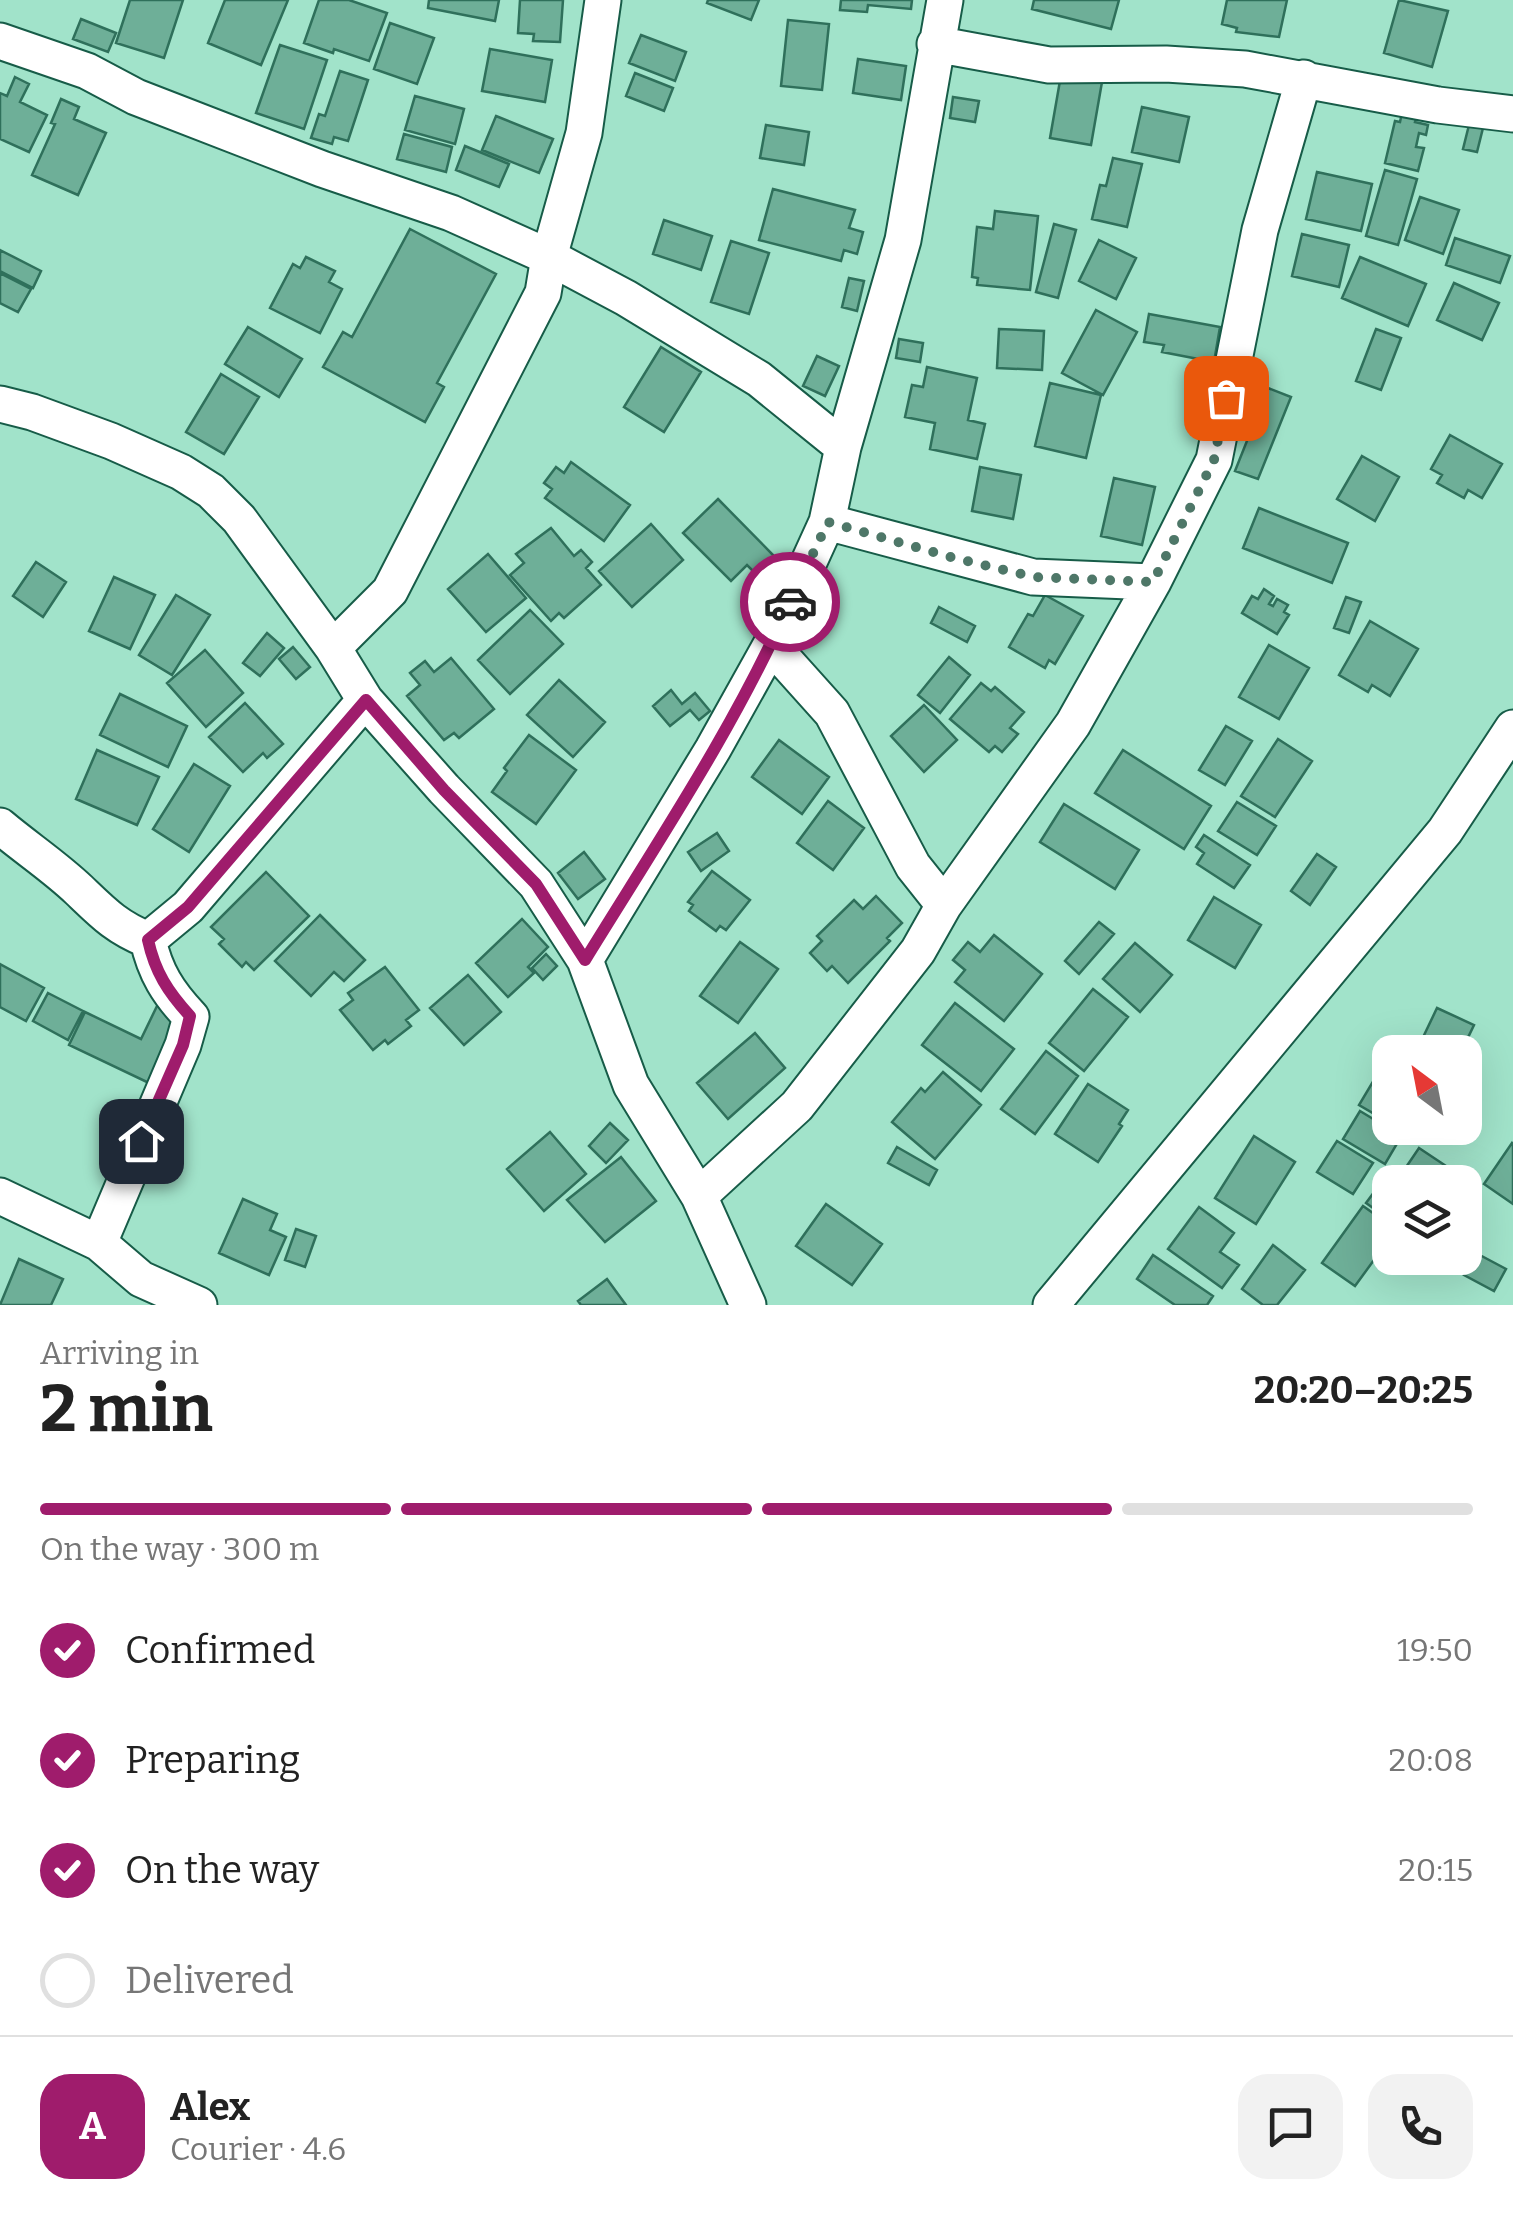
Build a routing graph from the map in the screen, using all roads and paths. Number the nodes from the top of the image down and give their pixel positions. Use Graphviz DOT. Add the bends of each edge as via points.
graph roads {
  1 [pos="603,0"];
  2 [pos="945,0"];
  3 [pos="0,41"];
  4 [pos="936,44"];
  5 [pos="1304,78"];
  6 [pos="1513,114"];
  7 [pos="549,256"];
  8 [pos="0,404"];
  9 [pos="842,447"];
  10 [pos="828,522"];
  11 [pos="1153,582"];
  12 [pos="771,645"];
  13 [pos="333,648"];
  14 [pos="366,700"];
  15 [pos="1513,728"];
  16 [pos="0,826"];
  17 [pos="944,905"];
  18 [pos="148,940"];
  19 [pos="585,960"];
  20 [pos="0,1196"];
  21 [pos="699,1196"];
  22 [pos="99,1243"];
  23 [pos="199,1305"];
  24 [pos="748,1305"];
  25 [pos="1052,1305"];
  1 -- 7 [label="street" via="584,133"];
  2 -- 4 [label="street"];
  3 -- 7 [label="street"];
  4 -- 5 [label="street" via="1049,64 1166,64"];
  4 -- 9 [label="street" via="903,240"];
  5 -- 6 [label="street"];
  5 -- 11 [label="street" via="1260,230 1214,460"];
  7 -- 9 [label="street" via="759,379"];
  7 -- 13 [label="street" via="543,293 390,592"];
  8 -- 13 [label="street" via="111,441 212,491"];
  9 -- 10 [label="street"];
  10 -- 11 [label="street" via="1034,577"];
  10 -- 12 [label="street"];
  11 -- 17 [label="street" via="1073,724"];
  12 -- 17 [label="street" via="832,712 913,866"];
  12 -- 19 [label="street"];
  13 -- 14 [label="street"];
  14 -- 18 [label="street" via="188,907"];
  14 -- 19 [label="street" via="536,884"];
  15 -- 25 [label="street" via="1445,831"];
  16 -- 18 [label="street" via="100,913"];
  17 -- 21 [label="street" via="918,950 797,1106"];
  18 -- 22 [label="street" via="155,969 190,1016"];
  19 -- 21 [label="street" via="631,1085"];
  20 -- 22 [label="street"];
  21 -- 24 [label="street"];
  22 -- 23 [label="street" via="141,1279"];
}
